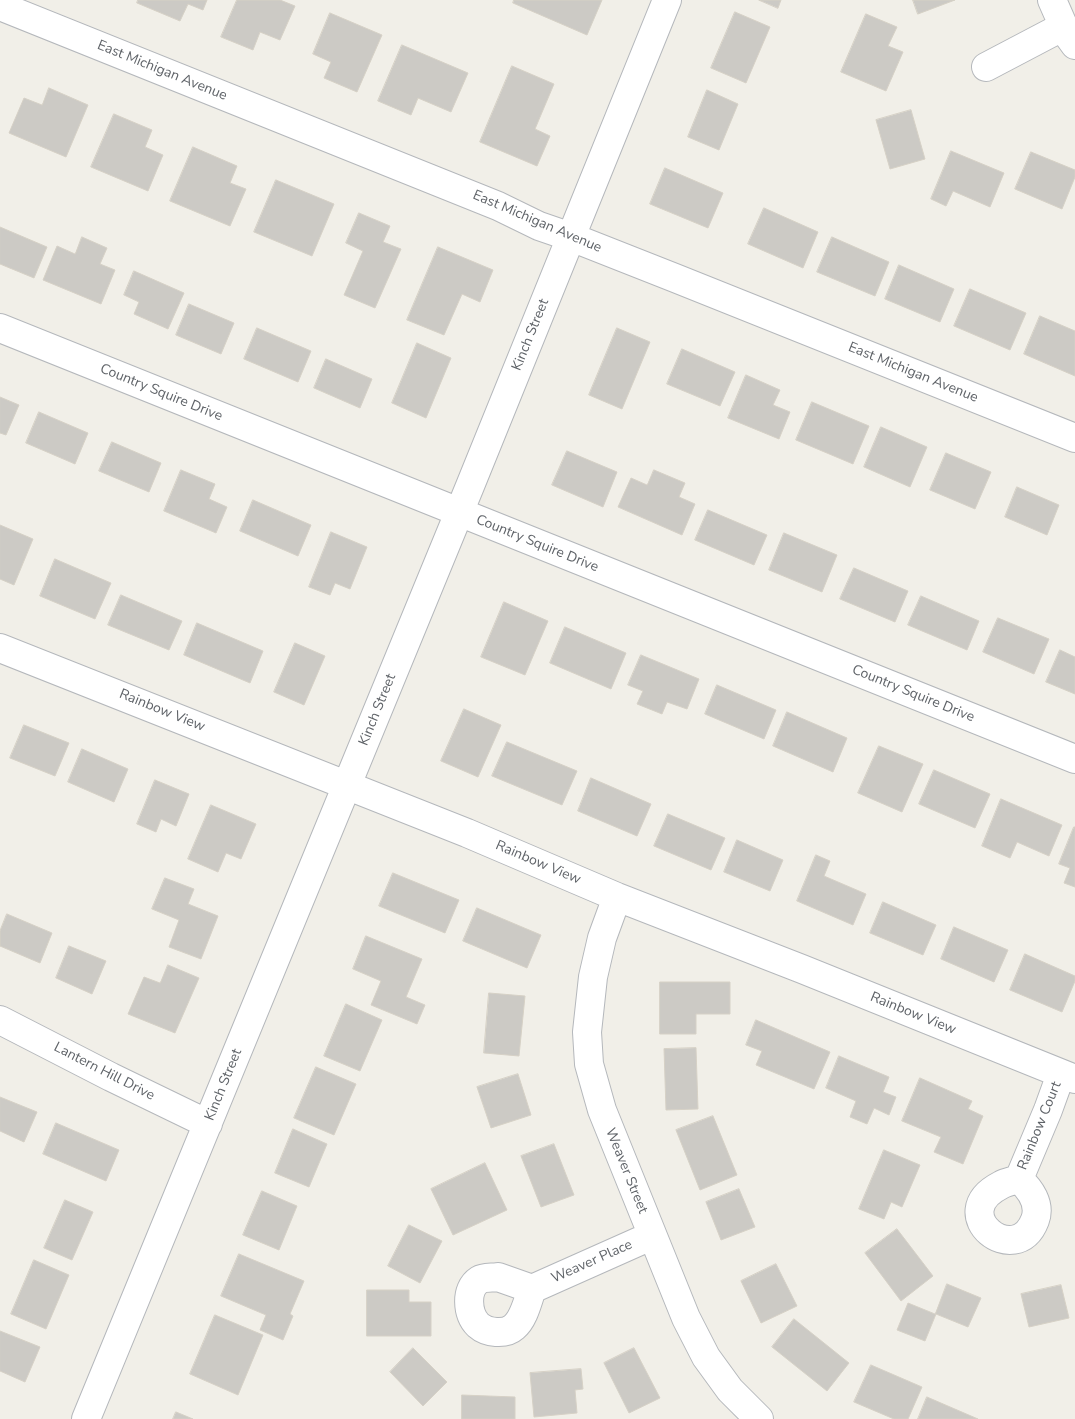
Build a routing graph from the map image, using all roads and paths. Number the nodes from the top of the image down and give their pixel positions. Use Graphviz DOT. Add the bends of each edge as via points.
graph roads {
  1 [pos="667,0"];
  2 [pos="1052,0"];
  3 [pos="0,6"];
  4 [pos="1069,36"];
  5 [pos="986,67"];
  6 [pos="571,237"];
  7 [pos="0,328"];
  8 [pos="1075,438"];
  9 [pos="459,513"];
  10 [pos="0,648"];
  11 [pos="1075,759"];
  12 [pos="347,787"];
  13 [pos="617,897"];
  14 [pos="0,1020"];
  15 [pos="1068,1076"];
  16 [pos="208,1124"];
  17 [pos="1019,1179"];
  18 [pos="651,1236"];
  19 [pos="532,1289"];
  20 [pos="86,1419"];
  21 [pos="759,1419"];
  1 -- 6 [label="street, Kinch Street"];
  2 -- 4 [label="street"];
  3 -- 6 [label="street, East Michigan Avenue"];
  4 -- 5 [label="street"];
  6 -- 8 [label="street, East Michigan Avenue"];
  6 -- 9 [label="street, Kinch Street"];
  7 -- 9 [label="street, Country Squire Drive"];
  9 -- 11 [label="street, Country Squire Drive"];
  9 -- 12 [label="street, Kinch Street"];
  10 -- 12 [label="street, Rainbow View"];
  12 -- 13 [label="street, Rainbow View" via="467,833"];
  12 -- 16 [label="street, Kinch Street"];
  13 -- 15 [label="street, Rainbow View"];
  13 -- 18 [label="street, Weaver Street" via="602,938 593,977 587,1032 589,1064 602,1110"];
  14 -- 16 [label="street, Lantern Hill Drive"];
  15 -- 17 [label="street, Rainbow Court" via="1048,1110"];
  16 -- 20 [label="street, Kinch Street"];
  18 -- 19 [label="street, Weaver Place"];
  18 -- 21 [label="street, Weaver Street" via="706,1357 730,1390"];
}
